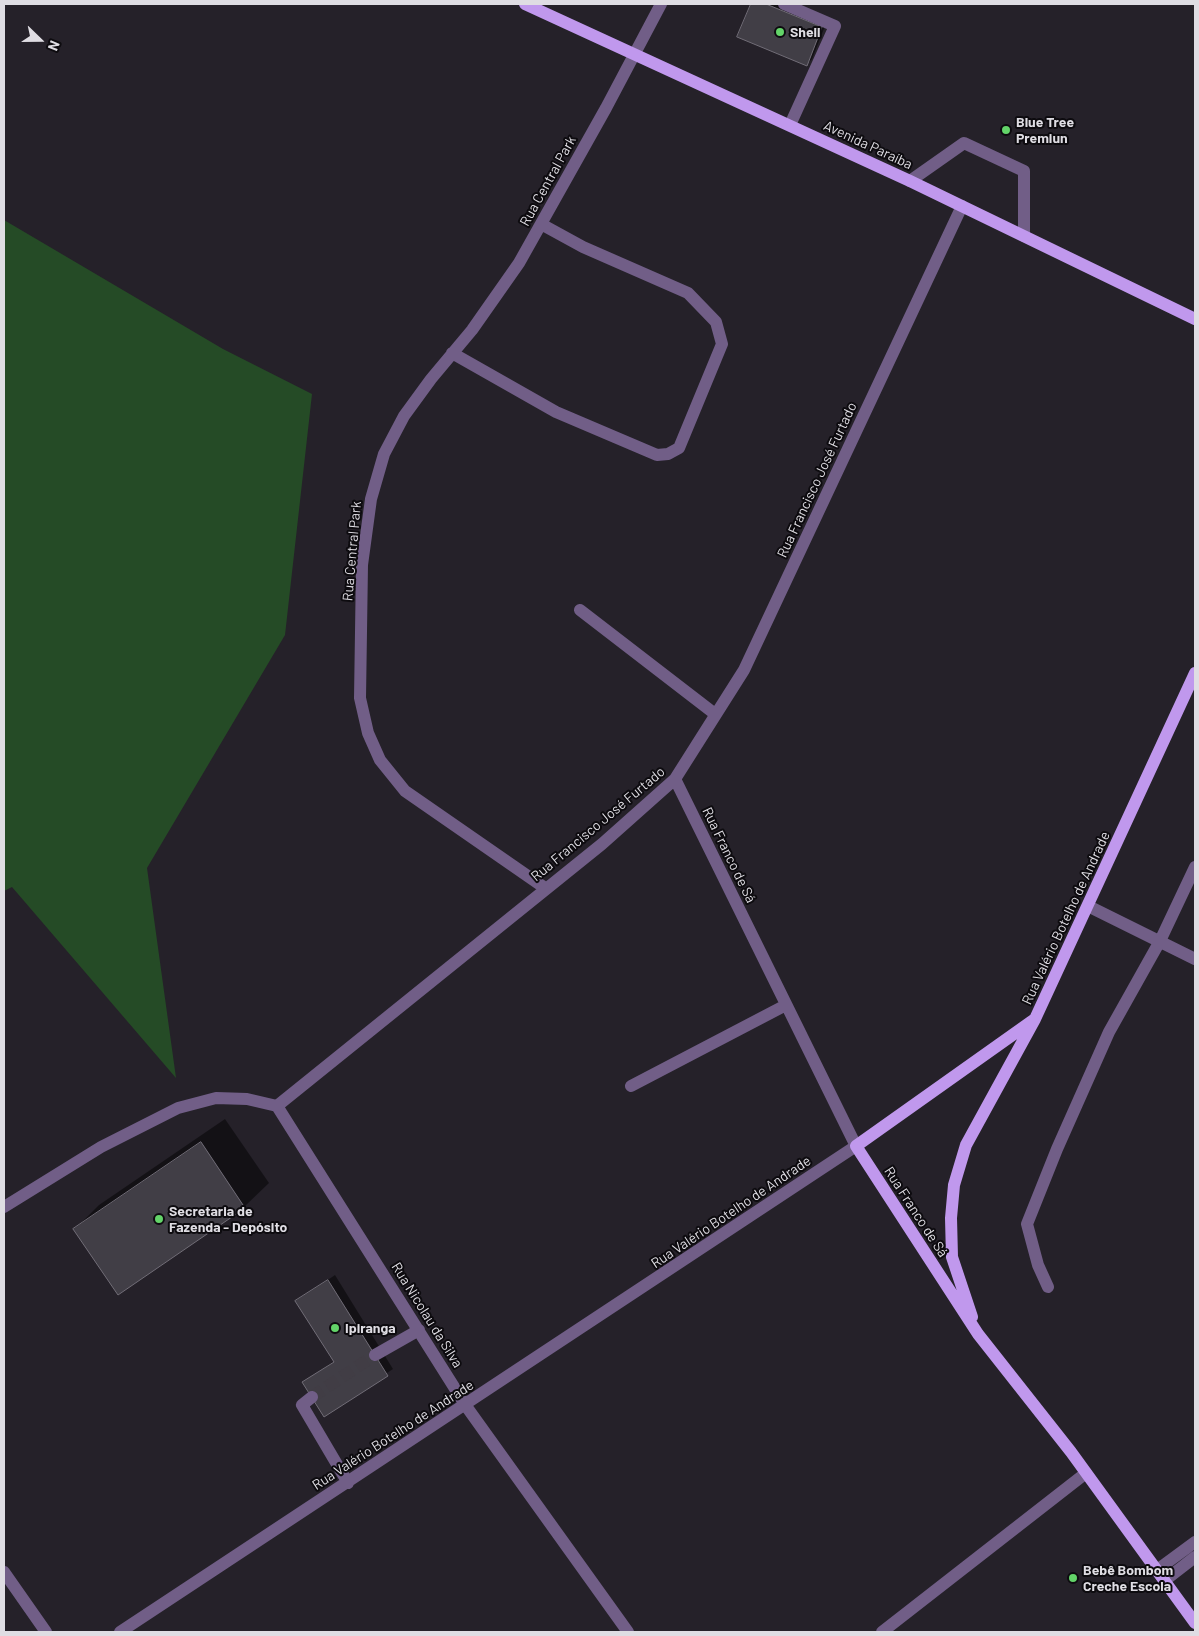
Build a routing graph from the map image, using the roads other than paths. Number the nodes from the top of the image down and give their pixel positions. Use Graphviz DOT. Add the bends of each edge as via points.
graph roads {
  1 [pos="525,4"];
  2 [pos="661,4"];
  3 [pos="784,4"];
  4 [pos="634,55"];
  5 [pos="790,125"];
  6 [pos="910,181"];
  7 [pos="962,206"];
  8 [pos="541,224"];
  9 [pos="1024,236"];
  10 [pos="1195,319"];
  11 [pos="452,353"];
  12 [pos="580,610"];
  13 [pos="1195,673"];
  14 [pos="715,714"];
  15 [pos="675,779"];
  16 [pos="1195,867"];
  17 [pos="545,888"];
  18 [pos="1088,906"];
  19 [pos="1160,941"];
  20 [pos="1195,959"];
  21 [pos="786,1005"];
  22 [pos="1035,1018"];
  23 [pos="631,1086"];
  24 [pos="277,1106"];
  25 [pos="856,1146"];
  26 [pos="4,1207"];
  27 [pos="1048,1287"];
  28 [pos="419,1330"];
  29 [pos="978,1334"];
  30 [pos="375,1355"];
  31 [pos="312,1398"];
  32 [pos="466,1406"];
  33 [pos="1086,1473"];
  34 [pos="348,1483"];
  35 [pos="1195,1542"];
  36 [pos="1195,1557"];
  37 [pos="4,1572"];
  38 [pos="1160,1575"];
  39 [pos="1195,1622"];
  40 [pos="46,1632"];
  41 [pos="120,1632"];
  42 [pos="628,1632"];
  43 [pos="882,1632"];
  1 -- 4 [label="main road, Avenida Paraíba"];
  2 -- 4 [label="street, Rua Central Park"];
  3 -- 5 [label="street" via="835,26"];
  4 -- 5 [label="main road, Avenida Paraíba"];
  4 -- 8 [label="street, Rua Central Park"];
  5 -- 6 [label="main road, Avenida Paraíba"];
  6 -- 7 [label="main road, Avenida Paraíba"];
  6 -- 9 [label="street" via="964,143 1024,171"];
  7 -- 9 [label="main road, Avenida Paraíba"];
  7 -- 14 [label="street, Rua Francisco José Furtado" via="744,670"];
  8 -- 11 [label="street, Rua Central Park" via="497,297"];
  8 -- 11 [label="street" via="583,247 688,293 716,322 722,344 680,448 657,455 556,412"];
  9 -- 10 [label="main road, Avenida Paraíba"];
  11 -- 17 [label="street, Rua Central Park" via="404,416 384,454 370,498 362,565 360,698 368,732 380,760 405,791"];
  12 -- 14 [label="street"];
  13 -- 18 [label="main road, Rua Valério Botelho de Andrade"];
  14 -- 15 [label="street, Rua Francisco José Furtado"];
  15 -- 17 [label="street, Rua Francisco José Furtado" via="602,844"];
  15 -- 21 [label="street, Rua Franco de Sá"];
  16 -- 19 [label="street"];
  17 -- 24 [label="street, Rua Francisco José Furtado"];
  18 -- 19 [label="street"];
  18 -- 22 [label="main road, Rua Valério Botelho de Andrade"];
  19 -- 20 [label="street"];
  19 -- 27 [label="street" via="1109,1032 1027,1224"];
  21 -- 23 [label="street"];
  21 -- 25 [label="street, Rua Franco de Sá"];
  22 -- 25 [label="main road, Rua Valério Botelho de Andrade"];
  22 -- 29 [label="main road" via="966,1145 954,1185 950,1218 952,1257"];
  24 -- 26 [label="street" via="247,1099 216,1098 178,1108 101,1147"];
  24 -- 28 [label="street, Rua Nicolau da Silva"];
  25 -- 29 [label="main road, Rua Franco de Sá"];
  25 -- 32 [label="street, Rua Valério Botelho de Andrade"];
  28 -- 30 [label="street"];
  28 -- 32 [label="street, Rua Nicolau da Silva"];
  29 -- 33 [label="main road, Rua Franco de Sá"];
  31 -- 34 [label="street" via="302,1405"];
  32 -- 34 [label="street, Rua Valério Botelho de Andrade"];
  32 -- 42 [label="street, Rua Nicolau da Silva"];
  33 -- 38 [label="main road, Rua Franco de Sá"];
  33 -- 43 [label="street"];
  34 -- 41 [label="street, Rua Valério Botelho de Andrade"];
  35 -- 38 [label="street"];
  36 -- 38 [label="street"];
  37 -- 40 [label="street"];
  38 -- 39 [label="main road, Rua Franco de Sá"];
}
